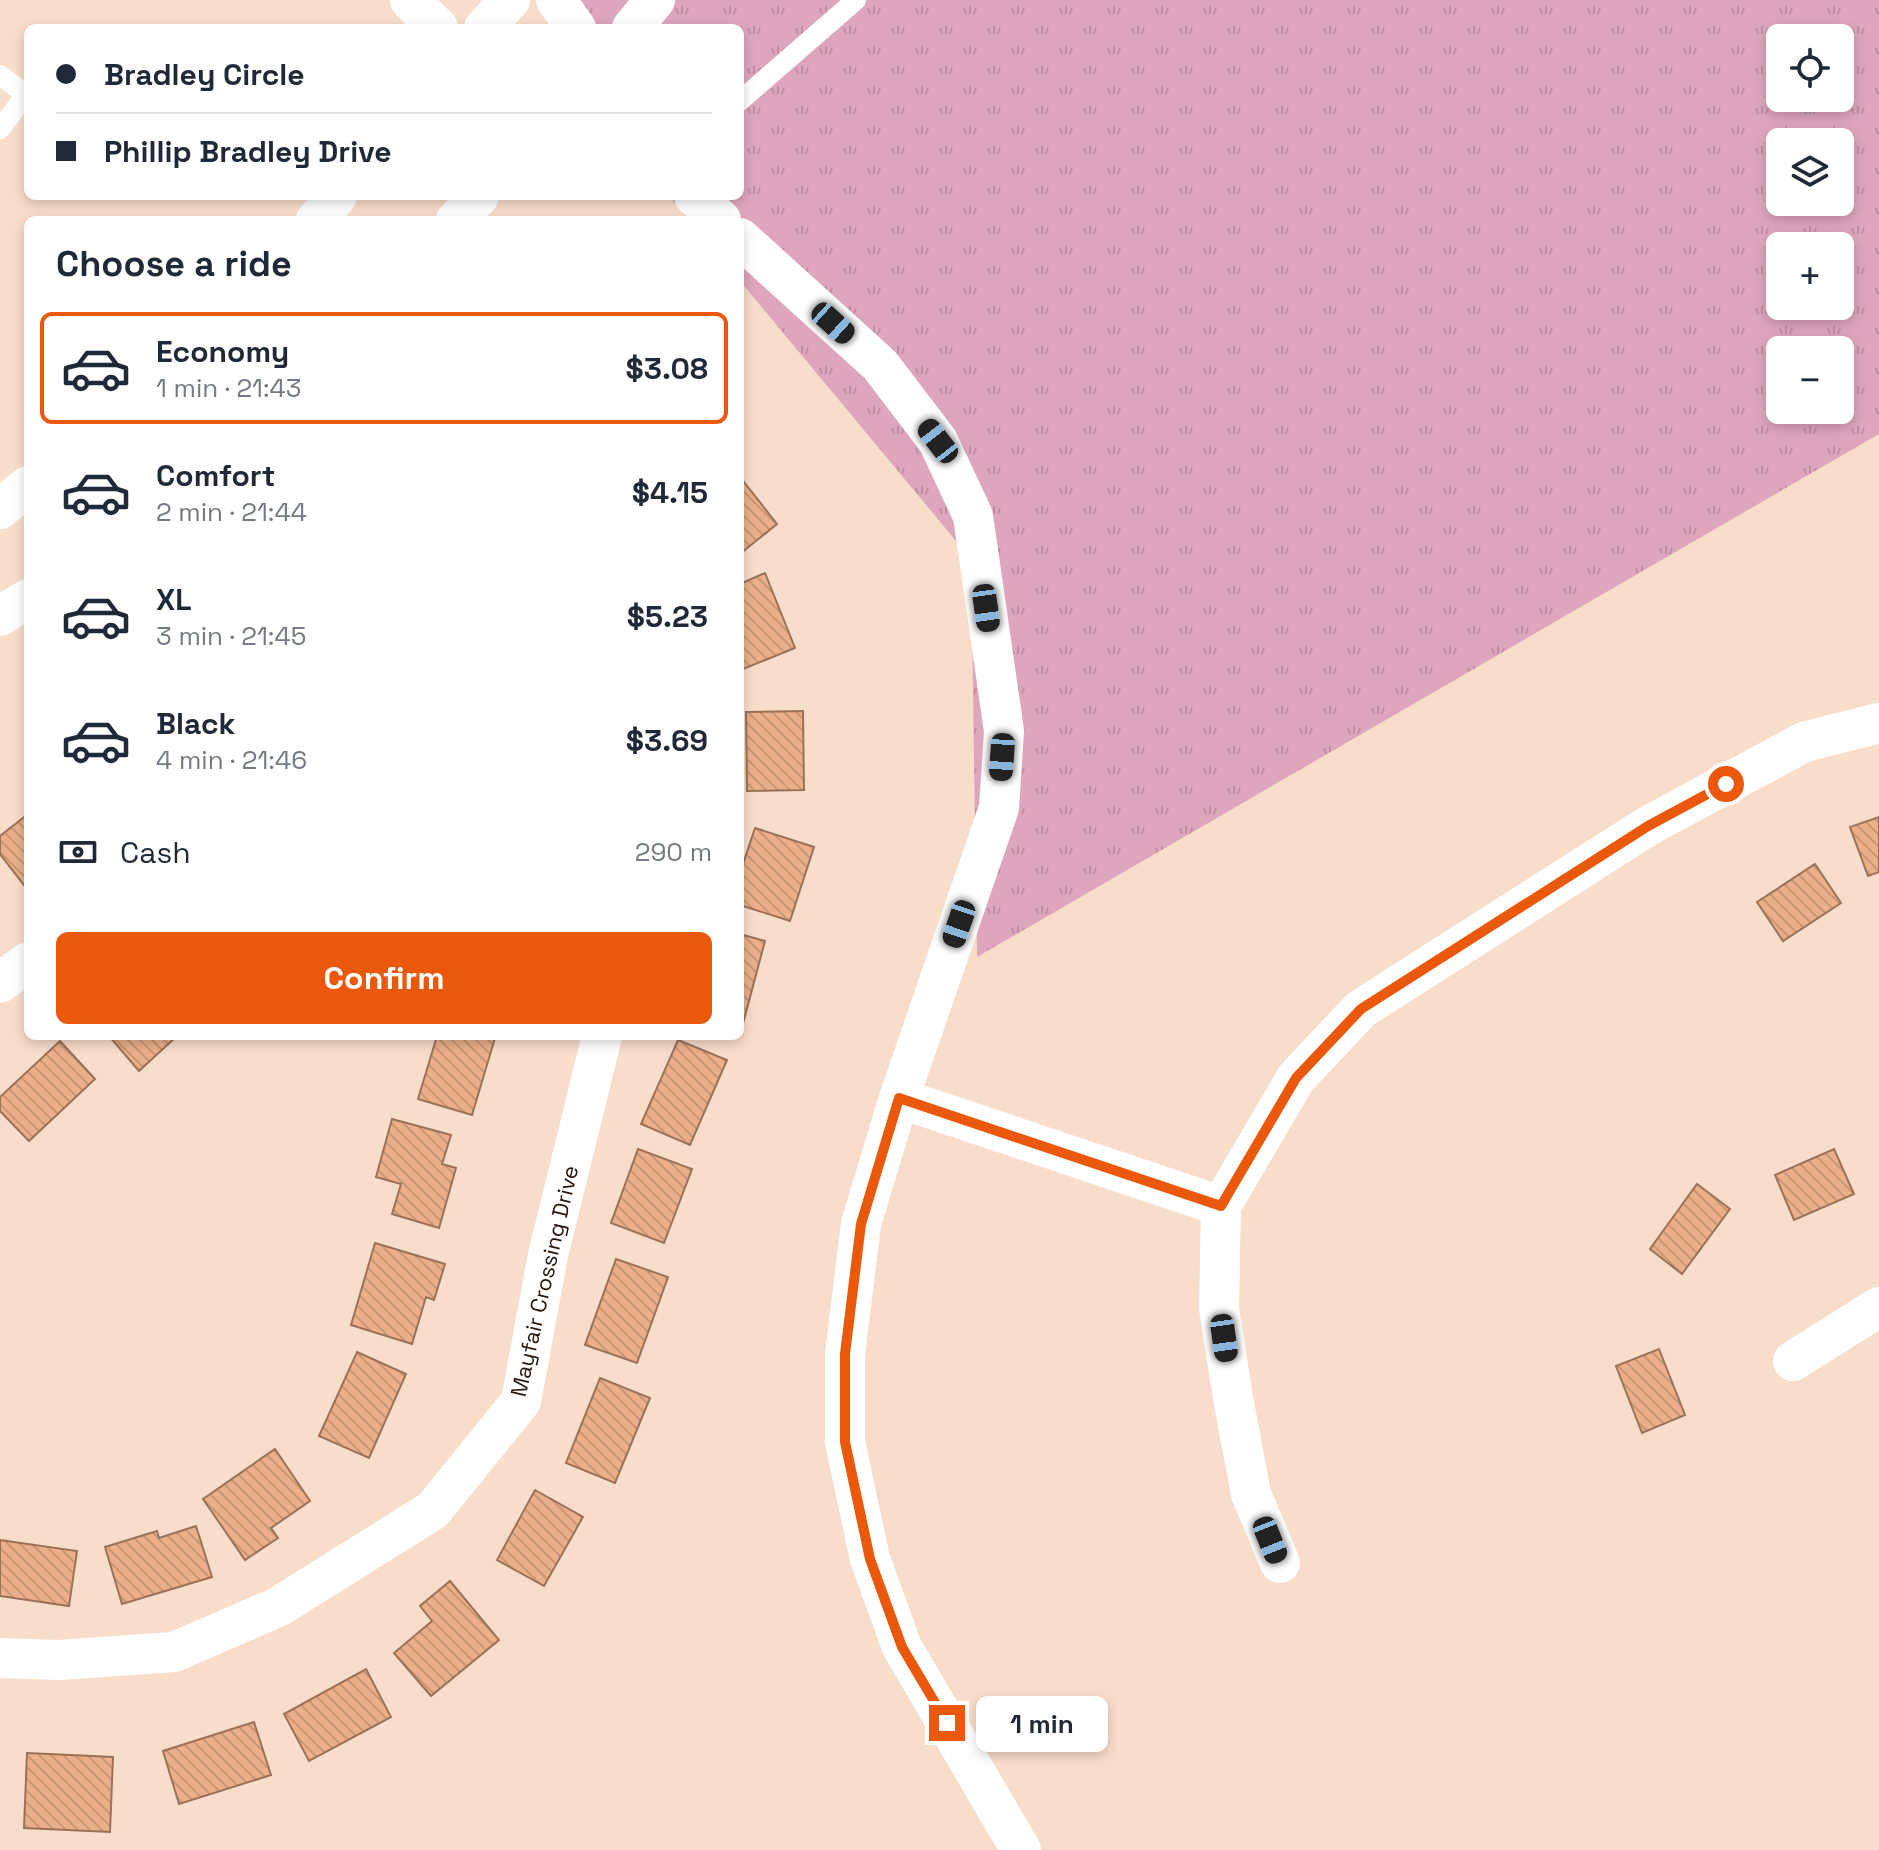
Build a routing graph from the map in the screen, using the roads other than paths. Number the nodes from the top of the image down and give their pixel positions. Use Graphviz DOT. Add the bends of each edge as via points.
graph roads {
  1 [pos="410,0"];
  2 [pos="510,0"];
  3 [pos="556,0"];
  4 [pos="655,0"];
  5 [pos="856,0"];
  6 [pos="434,24"];
  7 [pos="488,24"];
  8 [pos="573,24"];
  9 [pos="635,24"];
  10 [pos="0,75"];
  11 [pos="24,93"];
  12 [pos="24,98"];
  13 [pos="744,98"];
  14 [pos="0,129"];
  15 [pos="334,200"];
  16 [pos="475,200"];
  17 [pos="698,200"];
  18 [pos="320,216"];
  19 [pos="460,216"];
  20 [pos="716,216"];
  21 [pos="744,242"];
  22 [pos="24,489"];
  23 [pos="0,509"];
  24 [pos="24,601"];
  25 [pos="0,616"];
  26 [pos="1879,723"];
  27 [pos="24,965"];
  28 [pos="0,983"];
  29 [pos="601,1040"];
  30 [pos="899,1098"];
  31 [pos="1221,1206"];
  32 [pos="1879,1307"];
  33 [pos="1793,1361"];
  34 [pos="1280,1563"];
  35 [pos="0,1658"];
  36 [pos="1021,1850"];
  1 -- 6 [label="street"];
  2 -- 7 [label="street"];
  3 -- 8 [label="street"];
  4 -- 9 [label="street"];
  5 -- 13 [label="lane"];
  10 -- 11 [label="lane"];
  12 -- 14 [label="lane"];
  15 -- 18 [label="street"];
  16 -- 19 [label="street"];
  17 -- 20 [label="street"];
  21 -- 30 [label="street" via="880,365 938,441 973,516 1004,731 999,808"];
  22 -- 23 [label="street"];
  24 -- 25 [label="street"];
  26 -- 31 [label="street" via="1804,742 1648,826 1361,1009 1296,1078"];
  27 -- 28 [label="street"];
  29 -- 35 [label="street, Mayfair Crossing Drive" via="548,1255 521,1401 433,1510 278,1607 174,1652 59,1660"];
  30 -- 31 [label="street"];
  30 -- 36 [label="street" via="861,1224 845,1354 845,1442 870,1559 902,1647"];
  31 -- 34 [label="street" via="1219,1308 1233,1398 1251,1494"];
  32 -- 33 [label="street"];
}
